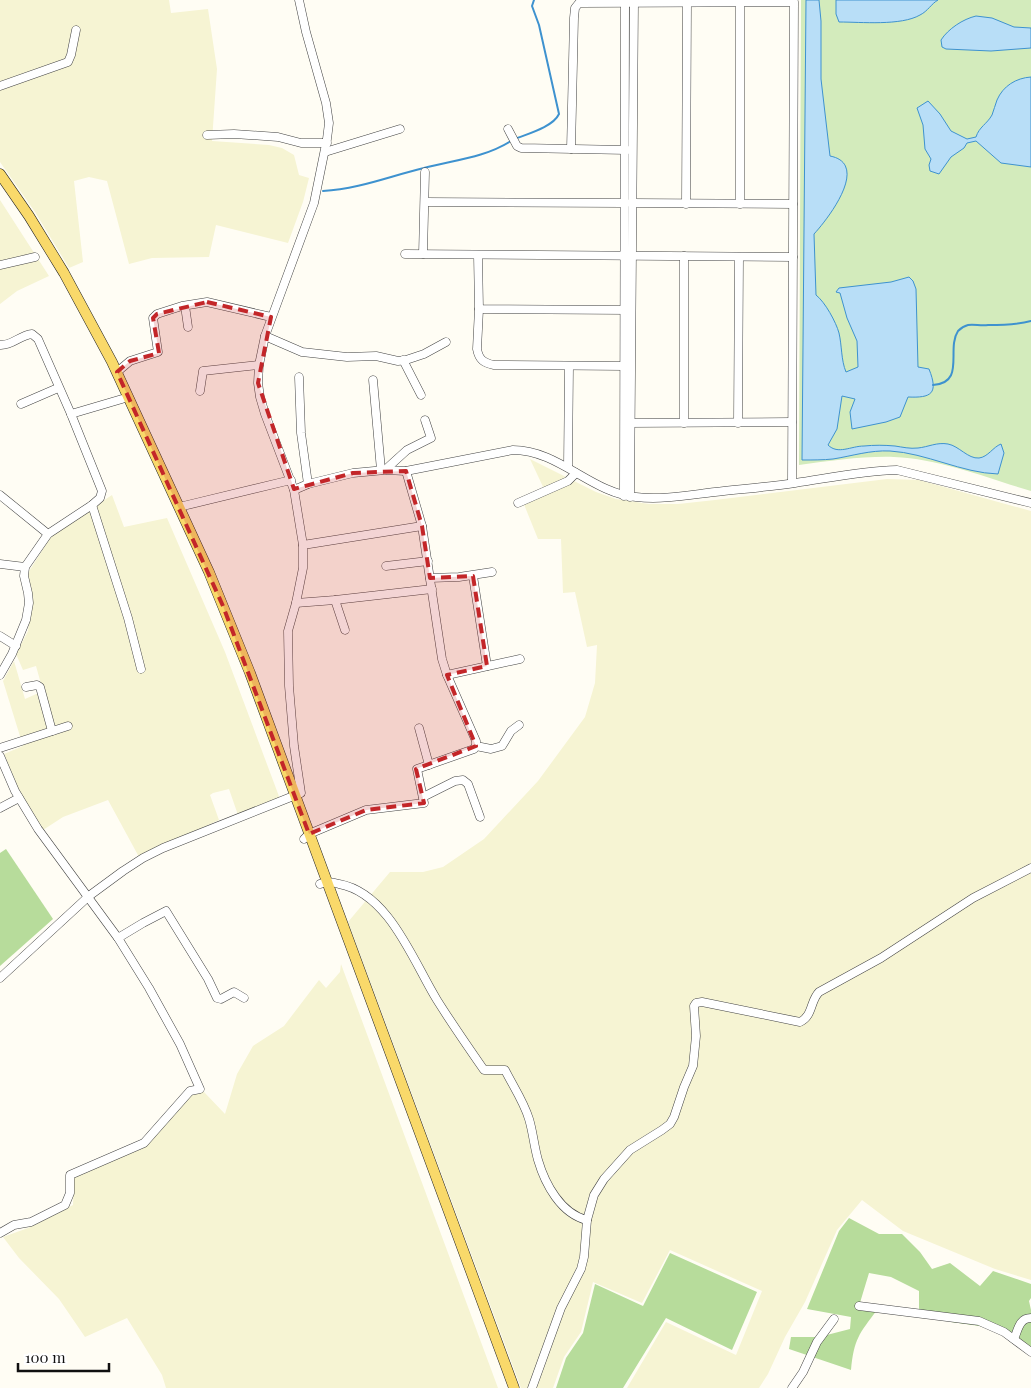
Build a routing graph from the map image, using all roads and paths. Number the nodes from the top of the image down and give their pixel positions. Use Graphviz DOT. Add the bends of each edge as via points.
graph roads {
  1 [pos="299,0"];
  2 [pos="577,2"];
  3 [pos="630,2"];
  4 [pos="687,2"];
  5 [pos="740,2"];
  6 [pos="76,30"];
  7 [pos="0,86"];
  8 [pos="400,129"];
  9 [pos="207,135"];
  10 [pos="511,136"];
  11 [pos="327,142"];
  12 [pos="571,149"];
  13 [pos="628,150"];
  14 [pos="325,152"];
  15 [pos="426,172"];
  16 [pos="0,174"];
  17 [pos="0,186"];
  18 [pos="425,202"];
  19 [pos="628,203"];
  20 [pos="686,204"];
  21 [pos="740,204"];
  22 [pos="793,204"];
  23 [pos="406,254"];
  24 [pos="423,254"];
  25 [pos="478,255"];
  26 [pos="628,256"];
  27 [pos="684,256"];
  28 [pos="35,257"];
  29 [pos="739,257"];
  30 [pos="793,257"];
  31 [pos="0,265"];
  32 [pos="185,306"];
  33 [pos="479,309"];
  34 [pos="627,310"];
  35 [pos="271,317"];
  36 [pos="188,326"];
  37 [pos="265,336"];
  38 [pos="446,342"];
  39 [pos="0,345"];
  40 [pos="403,360"];
  41 [pos="259,365"];
  42 [pos="569,366"];
  43 [pos="624,366"];
  44 [pos="116,372"];
  45 [pos="299,377"];
  46 [pos="373,380"];
  47 [pos="58,388"];
  48 [pos="200,391"];
  49 [pos="421,395"];
  50 [pos="122,399"];
  51 [pos="21,404"];
  52 [pos="71,414"];
  53 [pos="425,420"];
  54 [pos="792,422"];
  55 [pos="627,423"];
  56 [pos="684,423"];
  57 [pos="738,423"];
  58 [pos="568,467"];
  59 [pos="383,470"];
  60 [pos="406,471"];
  61 [pos="576,473"];
  62 [pos="291,480"];
  63 [pos="792,483"];
  64 [pos="308,484"];
  65 [pos="294,490"];
  66 [pos="0,495"];
  67 [pos="627,496"];
  68 [pos="1031,503"];
  69 [pos="518,504"];
  70 [pos="92,505"];
  71 [pos="179,507"];
  72 [pos="422,526"];
  73 [pos="48,534"];
  74 [pos="303,546"];
  75 [pos="428,561"];
  76 [pos="0,564"];
  77 [pos="386,566"];
  78 [pos="24,567"];
  79 [pos="492,572"];
  80 [pos="472,576"];
  81 [pos="430,578"];
  82 [pos="432,589"];
  83 [pos="335,600"];
  84 [pos="296,603"];
  85 [pos="345,630"];
  86 [pos="0,636"];
  87 [pos="16,646"];
  88 [pos="520,659"];
  89 [pos="488,666"];
  90 [pos="141,669"];
  91 [pos="0,675"];
  92 [pos="447,675"];
  93 [pos="26,687"];
  94 [pos="519,725"];
  95 [pos="68,726"];
  96 [pos="420,728"];
  97 [pos="52,731"];
  98 [pos="476,746"];
  99 [pos="0,748"];
  100 [pos="0,756"];
  101 [pos="429,765"];
  102 [pos="292,797"];
  103 [pos="424,797"];
  104 [pos="20,798"];
  105 [pos="0,808"];
  106 [pos="480,817"];
  107 [pos="306,836"];
  108 [pos="1031,868"];
  109 [pos="324,883"];
  110 [pos="89,896"];
  111 [pos="118,938"];
  112 [pos="0,978"];
  113 [pos="244,998"];
  114 [pos="587,1220"];
  115 [pos="0,1233"];
  116 [pos="859,1306"];
  117 [pos="1031,1318"];
  118 [pos="834,1319"];
  119 [pos="1014,1339"];
  120 [pos="1031,1352"];
  121 [pos="507,1388"];
  122 [pos="514,1388"];
  123 [pos="532,1388"];
  124 [pos="792,1388"];
  1 -- 11 [label="street" via="326,103"];
  2 -- 3 [label="street"];
  2 -- 12 [label="street"];
  3 -- 4 [label="street"];
  3 -- 13 [label="street"];
  4 -- 5 [label="street"];
  4 -- 20 [label="street"];
  5 -- 21 [label="street"];
  5 -- 22 [label="street" via="794,2"];
  6 -- 7 [label="street" via="70,61"];
  8 -- 14 [label="street"];
  9 -- 11 [label="street" via="234,134 278,137 301,143"];
  10 -- 12 [label="street" via="521,148"];
  11 -- 14 [label="street"];
  12 -- 13 [label="street"];
  13 -- 19 [label="street"];
  14 -- 35 [label="street" via="314,203"];
  15 -- 18 [label="street"];
  16 -- 44 [label="main road" via="64,273"];
  17 -- 50 [label="main road" via="58,277"];
  18 -- 19 [label="street"];
  18 -- 24 [label="street"];
  19 -- 20 [label="street"];
  19 -- 26 [label="street"];
  20 -- 21 [label="street"];
  21 -- 22 [label="street"];
  22 -- 30 [label="street"];
  23 -- 24 [label="street"];
  24 -- 25 [label="street"];
  25 -- 26 [label="street"];
  25 -- 33 [label="street"];
  26 -- 27 [label="street"];
  26 -- 34 [label="street"];
  27 -- 29 [label="street"];
  27 -- 56 [label="street"];
  28 -- 31 [label="street"];
  29 -- 30 [label="street"];
  29 -- 57 [label="street"];
  30 -- 54 [label="street"];
  32 -- 35 [label="street" via="212,302"];
  32 -- 36 [label="street"];
  32 -- 44 [label="street" via="153,318 156,354 130,362"];
  33 -- 34 [label="street"];
  33 -- 42 [label="street" via="477,349 480,360 494,366"];
  34 -- 43 [label="street"];
  34 -- 55 [label="street"];
  35 -- 37 [label="street"];
  37 -- 40 [label="street" via="302,352"];
  37 -- 41 [label="street"];
  38 -- 40 [label="street" via="424,354"];
  39 -- 47 [label="street" via="25,335 35,336"];
  40 -- 49 [label="street"];
  41 -- 48 [label="street" via="203,371"];
  41 -- 62 [label="street" via="260,397"];
  42 -- 43 [label="street"];
  42 -- 58 [label="street"];
  43 -- 55 [label="street"];
  44 -- 71 [label="main road"];
  45 -- 64 [label="street" via="301,434"];
  46 -- 59 [label="street"];
  47 -- 51 [label="street"];
  47 -- 52 [label="street"];
  50 -- 52 [label="street"];
  50 -- 102 [label="main road" via="216,608"];
  52 -- 70 [label="street" via="102,491"];
  53 -- 59 [label="street" via="430,438 407,450"];
  54 -- 57 [label="street"];
  54 -- 63 [label="street"];
  55 -- 56 [label="street"];
  55 -- 67 [label="street"];
  56 -- 57 [label="street"];
  58 -- 60 [label="street" via="525,450 513,450"];
  58 -- 61 [label="street"];
  59 -- 60 [label="street"];
  59 -- 64 [label="street" via="353,473"];
  60 -- 72 [label="street"];
  61 -- 67 [label="street"];
  61 -- 69 [label="street" via="563,484"];
  62 -- 65 [label="street"];
  62 -- 71 [label="street"];
  63 -- 67 [label="street" via="679,496"];
  63 -- 68 [label="street" via="897,470"];
  64 -- 65 [label="street"];
  65 -- 74 [label="street"];
  66 -- 73 [label="street"];
  70 -- 73 [label="street"];
  70 -- 90 [label="street"];
  71 -- 102 [label="main road" via="237,639"];
  72 -- 74 [label="street"];
  72 -- 75 [label="street"];
  73 -- 78 [label="street"];
  74 -- 84 [label="street"];
  75 -- 77 [label="street"];
  75 -- 81 [label="street"];
  76 -- 78 [label="street"];
  78 -- 87 [label="street" via="28,612"];
  79 -- 80 [label="street"];
  80 -- 81 [label="street"];
  80 -- 89 [label="street"];
  81 -- 82 [label="street"];
  82 -- 83 [label="street"];
  82 -- 92 [label="street" via="440,650"];
  83 -- 84 [label="street"];
  83 -- 85 [label="street"];
  84 -- 102 [label="street" via="288,631 289,686 301,793"];
  86 -- 87 [label="street"];
  87 -- 91 [label="street"];
  88 -- 89 [label="street"];
  89 -- 92 [label="street"];
  92 -- 98 [label="street"];
  93 -- 97 [label="street" via="40,687"];
  94 -- 98 [label="street" via="502,746 491,750"];
  95 -- 97 [label="street"];
  96 -- 101 [label="street"];
  97 -- 99 [label="street"];
  98 -- 101 [label="street"];
  100 -- 104 [label="street"];
  101 -- 103 [label="street" via="417,769"];
  102 -- 107 [label="main road"];
  102 -- 110 [label="street" via="150,855"];
  103 -- 106 [label="street" via="455,780 463,780 468,784"];
  103 -- 107 [label="street" via="424,803 366,810"];
  104 -- 105 [label="street"];
  104 -- 110 [label="street" via="38,829"];
  107 -- 109 [label="main road"];
  108 -- 114 [label="street" via="976,897 881,958 819,992 806,1019 800,1022 696,1003 693,1066 674,1117 670,1124 630,1150 604,1179 594,1195"];
  109 -- 114 [label="street" via="360,891 393,924 437,1000 484,1070 505,1070 528,1117 538,1160 548,1185 562,1204 576,1216"];
  109 -- 121 [label="main road"];
  109 -- 122 [label="main road"];
  110 -- 111 [label="street"];
  110 -- 112 [label="street"];
  111 -- 113 [label="street" via="166,911 219,1000 234,992"];
  111 -- 115 [label="street" via="180,1044 200,1089 190,1091 144,1143 70,1175 70,1193 65,1205 32,1222 14,1225"];
  114 -- 123 [label="street" via="581,1269 558,1315"];
  116 -- 119 [label="street" via="979,1321"];
  117 -- 119 [label="street" via="1023,1320"];
  118 -- 124 [label="street" via="817,1342"];
  119 -- 120 [label="street"];
}
